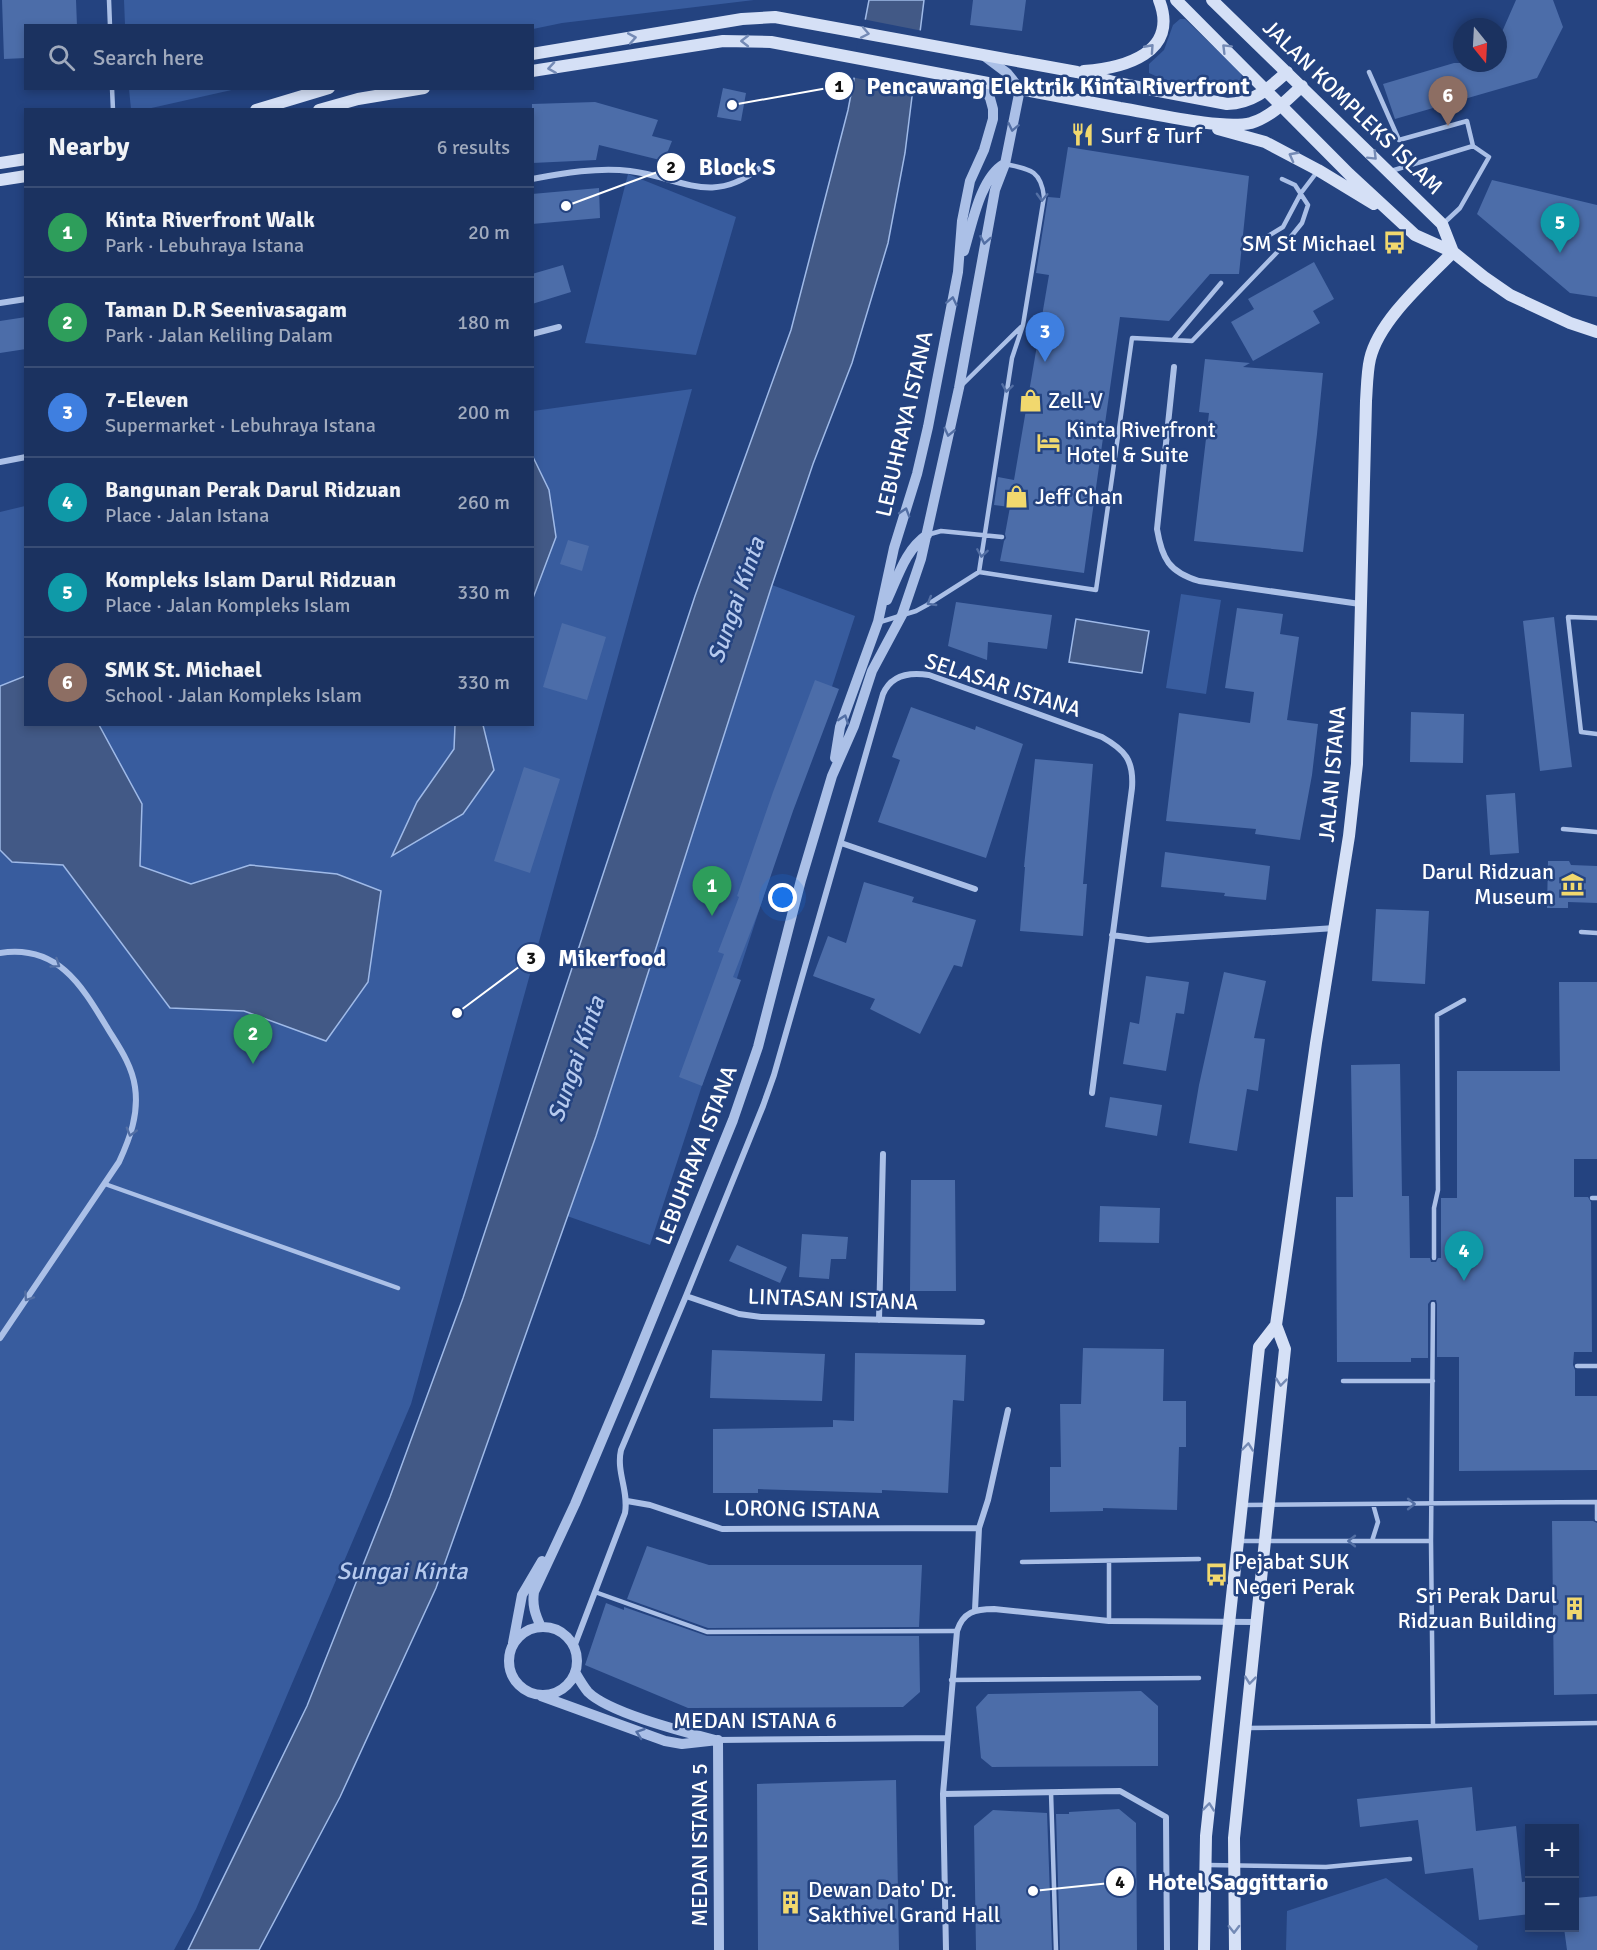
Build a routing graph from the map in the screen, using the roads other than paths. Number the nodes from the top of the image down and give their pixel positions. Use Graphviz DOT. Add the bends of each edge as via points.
graph roads {
  1 [pos="109,0"];
  2 [pos="1159,0"];
  3 [pos="1176,0"];
  4 [pos="1212,0"];
  5 [pos="110,24"];
  6 [pos="534,54"];
  7 [pos="979,55"];
  8 [pos="534,71"];
  9 [pos="1077,72"];
  10 [pos="1287,72"];
  11 [pos="1369,72"];
  12 [pos="975,80"];
  13 [pos="1302,86"];
  14 [pos="1020,89"];
  15 [pos="112,90"];
  16 [pos="322,90"];
  17 [pos="412,90"];
  18 [pos="1266,90"];
  19 [pos="1281,105"];
  20 [pos="113,108"];
  21 [pos="263,108"];
  22 [pos="326,108"];
  23 [pos="1185,119"];
  24 [pos="1473,146"];
  25 [pos="24,159"];
  26 [pos="0,163"];
  27 [pos="1005,164"];
  28 [pos="758,169"];
  29 [pos="1318,170"];
  30 [pos="1388,172"];
  31 [pos="24,176"];
  32 [pos="534,179"];
  33 [pos="1282,179"];
  34 [pos="0,180"];
  35 [pos="1301,193"];
  36 [pos="1396,219"];
  37 [pos="1442,224"];
  38 [pos="1258,242"];
  39 [pos="1453,252"];
  40 [pos="958,272"];
  41 [pos="1221,283"];
  42 [pos="24,299"];
  43 [pos="0,303"];
  44 [pos="1023,325"];
  45 [pos="559,327"];
  46 [pos="1597,332"];
  47 [pos="534,333"];
  48 [pos="1173,340"];
  49 [pos="1174,367"];
  50 [pos="959,388"];
  51 [pos="24,457"];
  52 [pos="0,462"];
  53 [pos="927,535"];
  54 [pos="985,535"];
  55 [pos="1002,537"];
  56 [pos="979,572"];
  57 [pos="1360,604"];
  58 [pos="902,615"];
  59 [pos="1597,618"];
  60 [pos="878,622"];
  61 [pos="1597,734"];
  62 [pos="832,776"];
  63 [pos="1563,829"];
  64 [pos="1597,832"];
  65 [pos="841,843"];
  66 [pos="975,889"];
  67 [pos="1335,928"];
  68 [pos="1581,932"];
  69 [pos="1597,933"];
  70 [pos="1112,935"];
  71 [pos="0,952"];
  72 [pos="1464,1000"];
  73 [pos="1092,1093"];
  74 [pos="883,1154"];
  75 [pos="105,1184"];
  76 [pos="1434,1258"];
  77 [pos="398,1288"];
  78 [pos="686,1296"];
  79 [pos="1433,1304"];
  80 [pos="879,1320"];
  81 [pos="982,1322"];
  82 [pos="1276,1326"];
  83 [pos="0,1338"];
  84 [pos="1577,1366"];
  85 [pos="1597,1366"];
  86 [pos="1343,1381"];
  87 [pos="1432,1381"];
  88 [pos="1008,1410"];
  89 [pos="627,1501"];
  90 [pos="1373,1504"];
  91 [pos="1431,1504"];
  92 [pos="1241,1505"];
  93 [pos="1268,1505"];
  94 [pos="1597,1519"];
  95 [pos="979,1528"];
  96 [pos="559,1535"];
  97 [pos="1238,1541"];
  98 [pos="1265,1541"];
  99 [pos="1372,1541"];
  100 [pos="1431,1541"];
  101 [pos="1199,1559"];
  102 [pos="1109,1561"];
  103 [pos="1023,1562"];
  104 [pos="595,1592"];
  105 [pos="975,1610"];
  106 [pos="1109,1621"];
  107 [pos="1228,1622"];
  108 [pos="1256,1622"];
  109 [pos="541,1627"];
  110 [pos="957,1631"];
  111 [pos="513,1644"];
  112 [pos="574,1647"];
  113 [pos="575,1672"];
  114 [pos="1199,1678"];
  115 [pos="951,1680"];
  116 [pos="536,1694"];
  117 [pos="1597,1723"];
  118 [pos="1433,1726"];
  119 [pos="1245,1728"];
  120 [pos="946,1738"];
  121 [pos="718,1740"];
  122 [pos="1052,1792"];
  123 [pos="943,1794"];
  124 [pos="1410,1859"];
  125 [pos="1205,1865"];
  126 [pos="1233,1867"];
  127 [pos="719,1950"];
  128 [pos="946,1950"];
  129 [pos="1056,1950"];
  130 [pos="1167,1950"];
  131 [pos="1204,1950"];
  132 [pos="1211,1950"];
  133 [pos="1235,1950"];
  1 -- 5 [label="lane"];
  9 -- 2 [label="main road, one-way" via="1108,69 1140,58 1152,48 1160,36 1163,20"];
  18 -- 3 [label="main road, JALAN KOMPLEKS ISLAM, one-way"];
  4 -- 10 [label="main road, JALAN KOMPLEKS ISLAM"];
  6 -- 7 [label="main road, one-way" via="775,17"];
  7 -- 9 [label="main road"];
  7 -- 14 [label="street" via="1007,73"];
  12 -- 8 [label="main road, one-way" via="763,42 723,42"];
  9 -- 18 [label="main road" via="1117,84 1227,104 1249,100"];
  10 -- 13 [label="main road, JALAN KOMPLEKS ISLAM"];
  10 -- 18 [label="main road"];
  11 -- 24 [label="lane" via="1399,140 1467,121"];
  12 -- 14 [label="main road"];
  12 -- 40 [label="street, LEBUHRAYA ISTANA" via="990,98 993,119 970,181"];
  13 -- 19 [label="main road"];
  13 -- 30 [label="main road, JALAN KOMPLEKS ISLAM, one-way"];
  14 -- 23 [label="main road"];
  14 -- 27 [label="street, LEBUHRAYA ISTANA, one-way"];
  15 -- 20 [label="lane"];
  16 -- 21 [label="main road"];
  17 -- 22 [label="main road"];
  18 -- 19 [label="main road, JALAN KOMPLEKS ISLAM"];
  19 -- 23 [label="main road" via="1251,123"];
  19 -- 36 [label="main road, JALAN KOMPLEKS ISLAM"];
  29 -- 23 [label="main road, one-way" via="1265,142"];
  24 -- 30 [label="lane"];
  24 -- 37 [label="lane" via="1489,157 1460,208"];
  25 -- 26 [label="main road"];
  27 -- 40 [label="street" via="992,174 978,203"];
  27 -- 44 [label="lane, one-way" via="1029,169 1043,186"];
  27 -- 50 [label="street, LEBUHRAYA ISTANA, one-way" via="995,190"];
  28 -- 32 [label="street" via="746,179 714,188 628,171"];
  29 -- 35 [label="lane"];
  29 -- 36 [label="main road"];
  30 -- 37 [label="main road, JALAN KOMPLEKS ISLAM"];
  31 -- 34 [label="main road"];
  33 -- 35 [label="lane"];
  35 -- 38 [label="lane" via="1282,227"];
  35 -- 48 [label="lane" via="1308,205 1302,223 1285,244 1192,341"];
  36 -- 39 [label="main road, JALAN KOMPLEKS ISLAM" via="1415,235"];
  37 -- 39 [label="main road, JALAN KOMPLEKS ISLAM"];
  39 -- 46 [label="main road, JALAN KOMPLEKS ISLAM" via="1510,295"];
  39 -- 57 [label="main road, JALAN ISTANA" via="1389,320 1370,359"];
  60 -- 40 [label="street, LEBUHRAYA ISTANA, one-way" via="894,548 917,474"];
  41 -- 48 [label="lane"];
  42 -- 43 [label="street"];
  44 -- 50 [label="lane"];
  44 -- 54 [label="lane, one-way" via="1012,358"];
  45 -- 47 [label="street"];
  48 -- 56 [label="lane" via="1132,339 1096,590"];
  49 -- 57 [label="street" via="1157,529 1160,549 1169,565 1183,576 1199,581"];
  50 -- 53 [label="street, LEBUHRAYA ISTANA, one-way"];
  51 -- 52 [label="street"];
  53 -- 54 [label="lane" via="940,531"];
  53 -- 58 [label="street, LEBUHRAYA ISTANA"];
  53 -- 60 [label="street" via="908,554"];
  54 -- 55 [label="lane"];
  54 -- 56 [label="lane, one-way"];
  56 -- 58 [label="lane, one-way" via="927,605"];
  57 -- 67 [label="main road, JALAN ISTANA" via="1357,764"];
  58 -- 60 [label="lane"];
  58 -- 62 [label="street, LEBUHRAYA ISTANA" via="872,671"];
  59 -- 61 [label="lane" via="1568,617 1581,732"];
  62 -- 60 [label="street, LEBUHRAYA ISTANA, one-way" via="840,727"];
  62 -- 96 [label="street, LEBUHRAYA ISTANA" via="758,1047 733,1119 628,1378"];
  63 -- 64 [label="lane"];
  65 -- 66 [label="street"];
  65 -- 70 [label="street, SELASAR ISTANA" via="887,685 906,674 928,675 1102,737 1125,753 1131,764 1132,788"];
  65 -- 78 [label="street, SELASAR ISTANA" via="774,1075"];
  67 -- 70 [label="street" via="1148,940"];
  67 -- 82 [label="main road, JALAN ISTANA"];
  68 -- 69 [label="lane"];
  70 -- 73 [label="street"];
  71 -- 75 [label="street, one-way" via="22,951 46,957 63,969 82,987 128,1061 136,1110 131,1134"];
  72 -- 76 [label="lane" via="1437,1015 1438,1190"];
  74 -- 80 [label="street"];
  75 -- 77 [label="lane"];
  75 -- 83 [label="street, one-way"];
  78 -- 80 [label="street, LINTASAN ISTANA" via="760,1317"];
  78 -- 89 [label="street, SELASAR ISTANA" via="621,1450 618,1462"];
  79 -- 87 [label="lane"];
  80 -- 81 [label="street, LINTASAN ISTANA"];
  92 -- 82 [label="main road, one-way" via="1259,1347"];
  82 -- 93 [label="main road, one-way" via="1285,1349"];
  84 -- 85 [label="lane"];
  86 -- 87 [label="lane"];
  87 -- 91 [label="lane"];
  88 -- 95 [label="street"];
  89 -- 95 [label="street, LORONG ISTANA" via="722,1528"];
  89 -- 104 [label="street"];
  90 -- 91 [label="lane, one-way"];
  90 -- 93 [label="lane"];
  90 -- 99 [label="lane" via="1378,1522"];
  91 -- 94 [label="lane" via="1597,1502"];
  91 -- 100 [label="lane"];
  92 -- 93 [label="lane"];
  92 -- 97 [label="main road"];
  93 -- 98 [label="main road"];
  95 -- 105 [label="street"];
  96 -- 109 [label="street, LEBUHRAYA ISTANA" via="534,1592 535,1614"];
  96 -- 111 [label="street, LEBUHRAYA ISTANA" via="526,1585"];
  97 -- 98 [label="lane"];
  97 -- 107 [label="main road"];
  99 -- 98 [label="lane, one-way"];
  98 -- 108 [label="main road"];
  99 -- 100 [label="lane"];
  100 -- 118 [label="lane"];
  101 -- 102 [label="lane"];
  102 -- 103 [label="lane"];
  102 -- 106 [label="lane"];
  104 -- 110 [label="lane" via="707,1632"];
  104 -- 112 [label="street"];
  105 -- 106 [label="street"];
  105 -- 110 [label="street" via="966,1614"];
  106 -- 107 [label="street"];
  107 -- 108 [label="street"];
  125 -- 107 [label="main road, one-way"];
  108 -- 119 [label="main road, one-way"];
  109 -- 111 [label="street" via="520,1635"];
  109 -- 112 [label="street" via="561,1632"];
  110 -- 115 [label="street"];
  111 -- 116 [label="street" via="508,1665 511,1675 526,1691"];
  112 -- 113 [label="street"];
  113 -- 116 [label="street" via="564,1688 555,1693"];
  113 -- 121 [label="street" via="589,1693 603,1702 666,1726"];
  114 -- 115 [label="lane"];
  115 -- 120 [label="street"];
  121 -- 116 [label="street, MEDAN ISTANA 6, one-way" via="682,1744 665,1741"];
  117 -- 118 [label="lane"];
  118 -- 119 [label="lane"];
  119 -- 126 [label="main road"];
  120 -- 121 [label="street, MEDAN ISTANA 6"];
  120 -- 123 [label="street"];
  121 -- 127 [label="street, MEDAN ISTANA 5"];
  122 -- 123 [label="street"];
  122 -- 129 [label="lane"];
  122 -- 130 [label="street" via="1120,1791 1166,1817"];
  123 -- 128 [label="street"];
  124 -- 126 [label="lane" via="1326,1867"];
  125 -- 126 [label="lane"];
  125 -- 131 [label="main road"];
  125 -- 132 [label="main road"];
  126 -- 133 [label="main road, one-way"];
}
